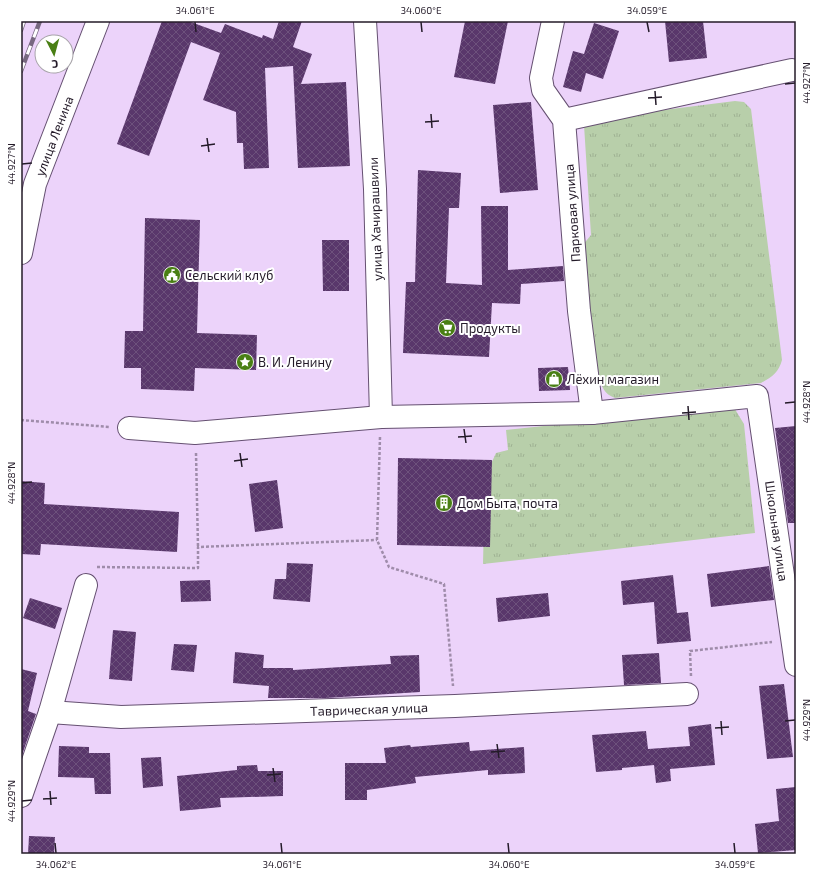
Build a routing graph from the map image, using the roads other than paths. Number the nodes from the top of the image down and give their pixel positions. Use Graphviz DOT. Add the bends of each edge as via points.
graph roads {
  1 [pos="98,21"];
  2 [pos="365,21"];
  3 [pos="553,21"];
  4 [pos="792,70"];
  5 [pos="564,120"];
  6 [pos="21,253"];
  7 [pos="592,413"];
  8 [pos="381,417"];
  9 [pos="129,428"];
  10 [pos="86,585"];
  11 [pos="796,665"];
  12 [pos="687,694"];
  13 [pos="50,712"];
  14 [pos="21,796"];
  1 -- 6 [label="street, улица Ленина" via="35,184"];
  2 -- 8 [label="street, улица Хачирашвили" via="375,189"];
  3 -- 5 [label="street" via="540,78 543,90"];
  4 -- 5 [label="street"];
  5 -- 7 [label="street, Парковая улица" via="579,310"];
  7 -- 8 [label="street"];
  7 -- 11 [label="street, Школьная улица" via="757,396"];
  8 -- 9 [label="street" via="195,433"];
  10 -- 13 [label="street"];
  12 -- 13 [label="street, Таврическая улица" via="455,706 121,717"];
  13 -- 14 [label="street"];
}
